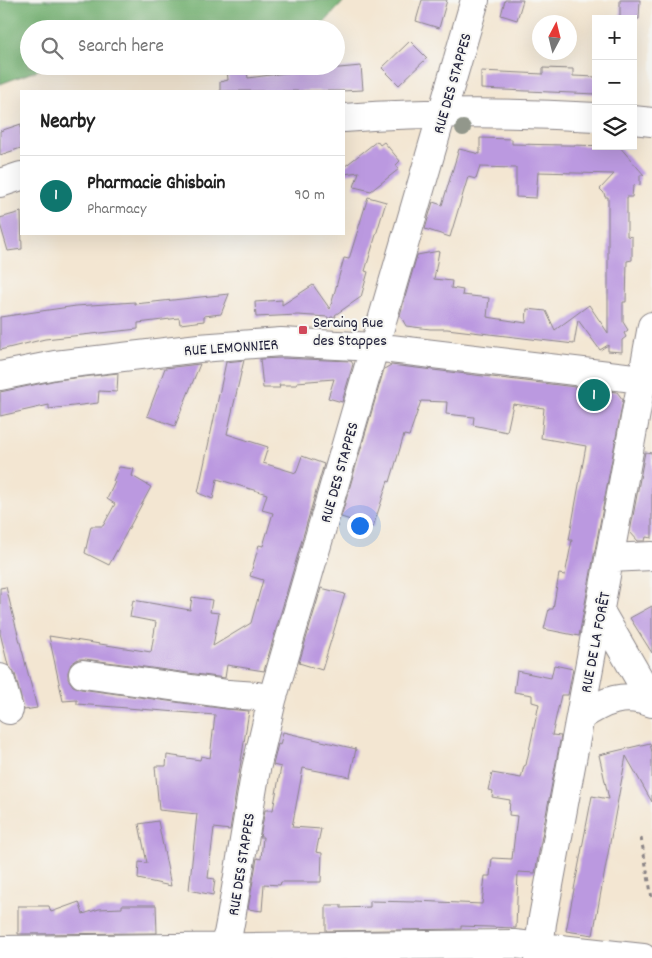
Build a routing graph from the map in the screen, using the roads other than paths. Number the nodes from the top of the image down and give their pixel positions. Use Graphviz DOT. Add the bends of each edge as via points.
graph roads {
  1 [pos="475,0"];
  2 [pos="442,113"];
  3 [pos="592,117"];
  4 [pos="345,118"];
  5 [pos="637,120"];
  6 [pos="652,122"];
  7 [pos="20,176"];
  8 [pos="0,183"];
  9 [pos="652,326"];
  10 [pos="374,347"];
  11 [pos="0,376"];
  12 [pos="642,379"];
  13 [pos="652,556"];
  14 [pos="610,558"];
  15 [pos="600,611"];
  16 [pos="83,674"];
  17 [pos="0,678"];
  18 [pos="272,700"];
  19 [pos="652,702"];
  20 [pos="9,710"];
  21 [pos="580,717"];
  22 [pos="0,950"];
  23 [pos="221,953"];
  24 [pos="538,953"];
  25 [pos="643,958"];
  1 -- 2 [label="street, RUE DES STAPPES"];
  2 -- 3 [label="street"];
  2 -- 4 [label="street"];
  2 -- 10 [label="street, RUE DES STAPPES"];
  5 -- 6 [label="street"];
  7 -- 8 [label="street"];
  9 -- 12 [label="street, RUE DE LA FORÊT"];
  10 -- 11 [label="street, RUE LEMONNIER" via="256,343 55,365"];
  10 -- 12 [label="street, RUE LEMONNIER"];
  10 -- 18 [label="street, RUE DES STAPPES"];
  12 -- 14 [label="street, RUE DE LA FORÊT"];
  13 -- 14 [label="street"];
  14 -- 15 [label="street, RUE DE LA FORÊT"];
  15 -- 19 [label="street"];
  15 -- 21 [label="street, RUE DE LA FORÊT"];
  16 -- 18 [label="street"];
  17 -- 20 [label="street"];
  18 -- 23 [label="street, RUE DES STAPPES" via="256,769 231,918"];
  19 -- 21 [label="street" via="628,697 600,705"];
  21 -- 24 [label="street, RUE DE LA FORÊT"];
  22 -- 23 [label="street"];
  23 -- 24 [label="street" via="514,944"];
  24 -- 25 [label="street"];
}
